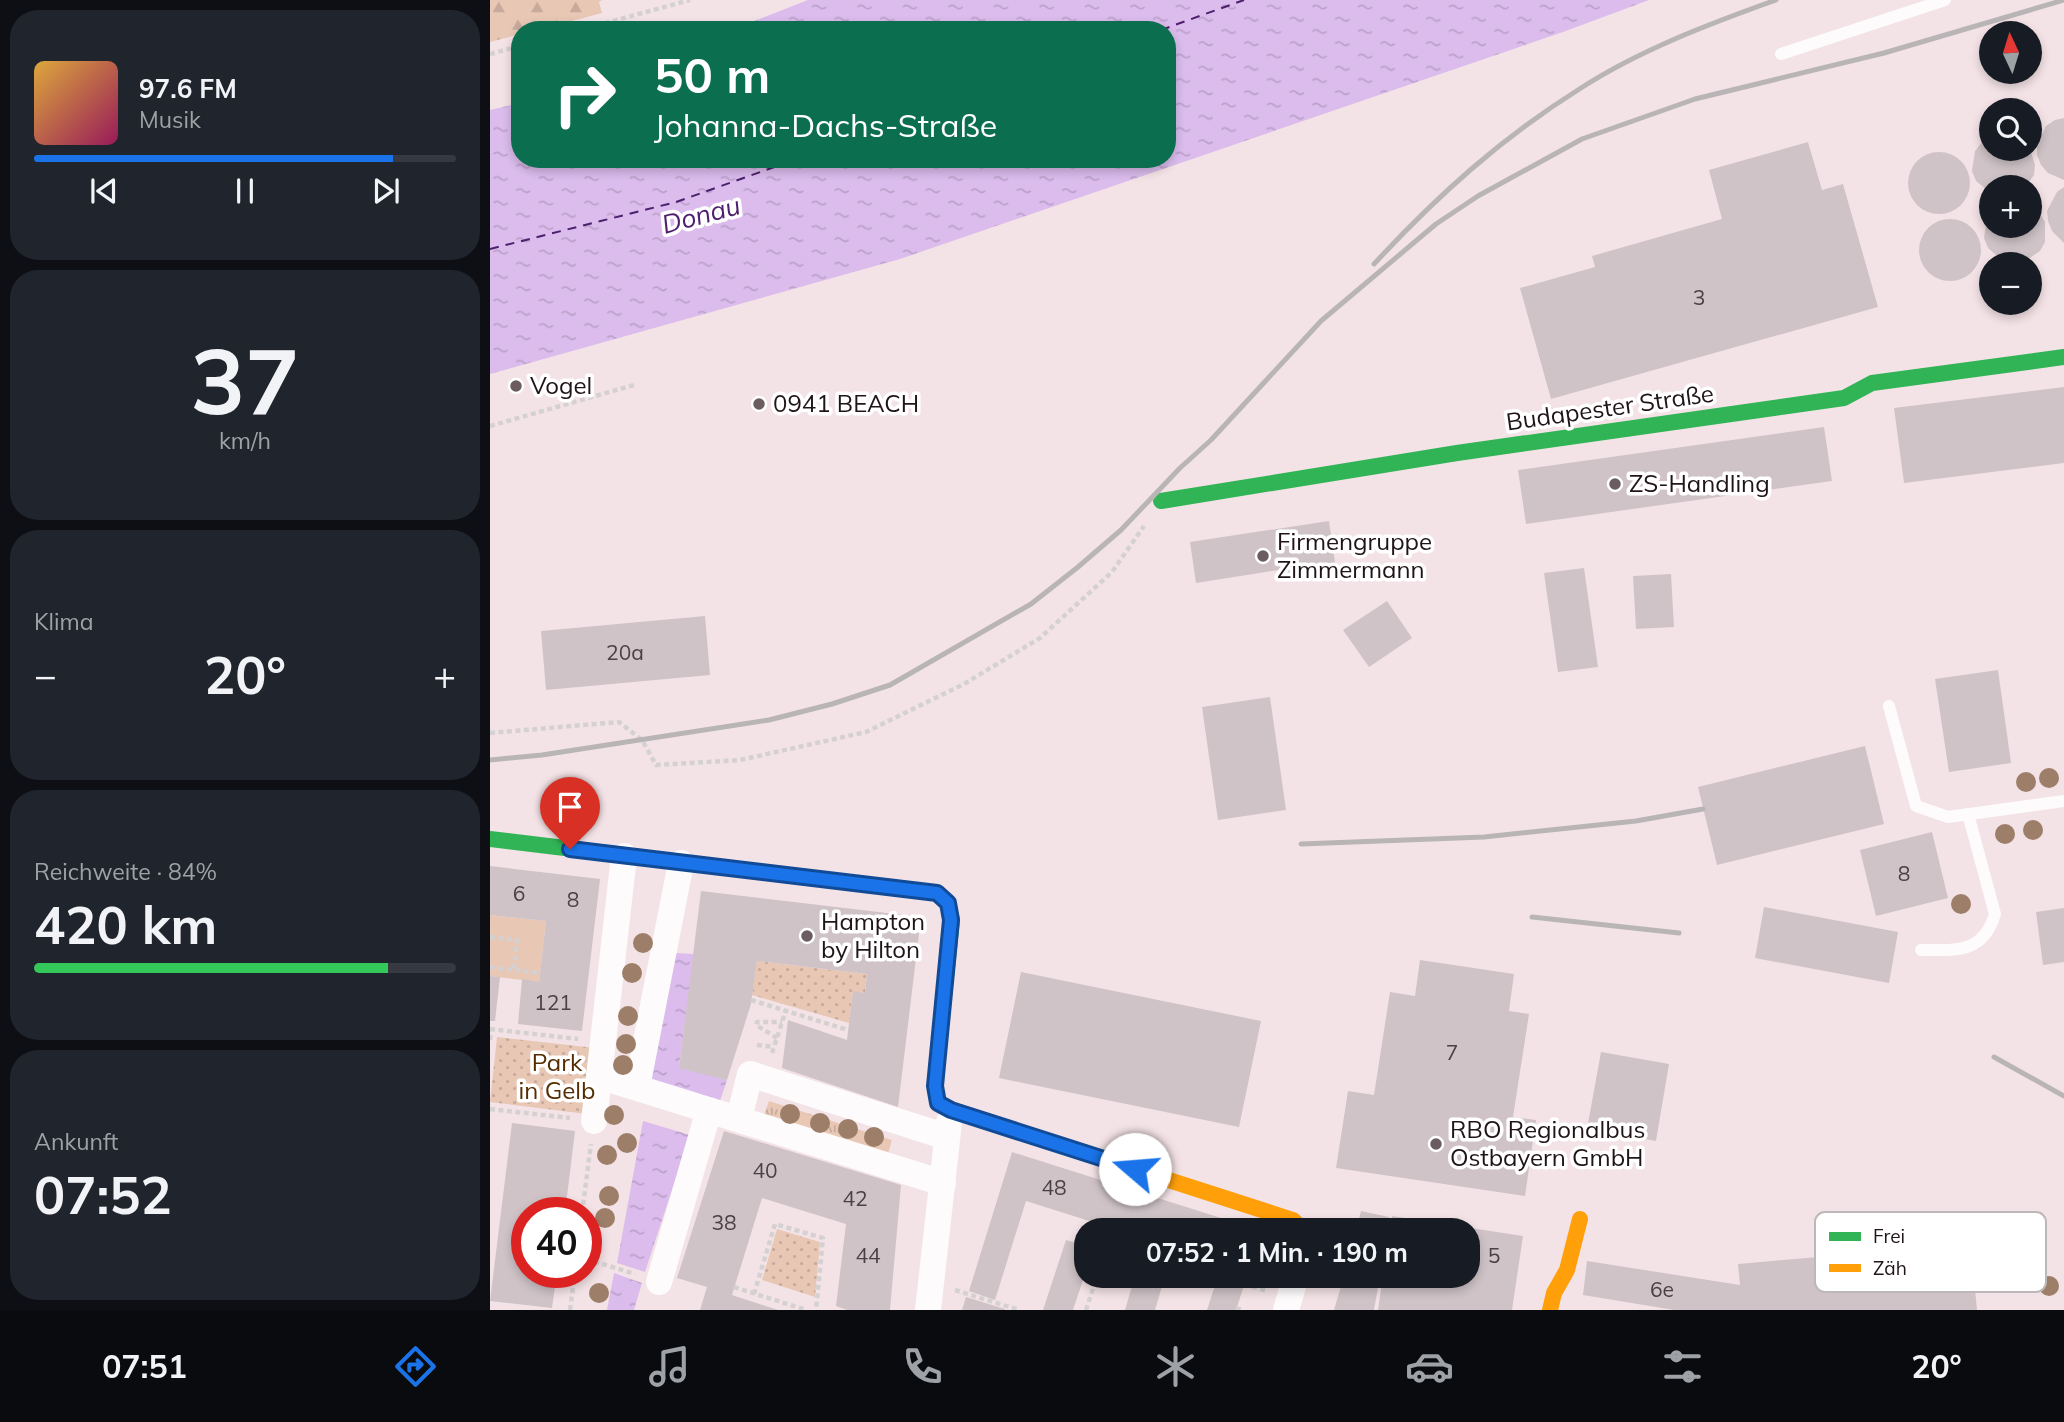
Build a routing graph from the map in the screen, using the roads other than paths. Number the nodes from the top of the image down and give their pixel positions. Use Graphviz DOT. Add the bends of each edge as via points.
graph roads {
  1 [pos="1944,0"];
  2 [pos="1781,54"];
  3 [pos="2064,358"];
  4 [pos="1161,502"];
  5 [pos="1889,706"];
  6 [pos="2064,801"];
  7 [pos="1968,814"];
  8 [pos="490,839"];
  9 [pos="624,856"];
  10 [pos="681,863"];
  11 [pos="1921,950"];
  12 [pos="599,1076"];
  13 [pos="637,1087"];
  14 [pos="709,1110"];
  15 [pos="951,1110"];
  16 [pos="739,1119"];
  17 [pos="594,1121"];
  18 [pos="947,1137"];
  19 [pos="943,1184"];
  20 [pos="1287,1218"];
  21 [pos="1580,1219"];
  22 [pos="659,1282"];
  23 [pos="928,1310"];
  24 [pos="1550,1310"];
  1 -- 2 [label="lane"];
  3 -- 4 [label="street, Budapester Straße" via="1872,383 1843,398 1457,453"];
  5 -- 7 [label="lane" via="1916,806 1948,817"];
  6 -- 7 [label="lane"];
  7 -- 11 [label="lane" via="1995,914 1990,929 1965,950"];
  8 -- 9 [label="street"];
  9 -- 10 [label="street"];
  9 -- 12 [label="street"];
  10 -- 13 [label="street"];
  10 -- 15 [label="street" via="937,893 948,903 951,920 935,1086 938,1103"];
  12 -- 13 [label="street"];
  12 -- 17 [label="street"];
  13 -- 14 [label="street"];
  14 -- 16 [label="street"];
  14 -- 22 [label="street"];
  15 -- 18 [label="street"];
  15 -- 20 [label="street"];
  16 -- 18 [label="street" via="750,1074"];
  16 -- 19 [label="street"];
  18 -- 19 [label="street"];
  19 -- 23 [label="street"];
  21 -- 24 [label="street" via="1567,1270"];
}
